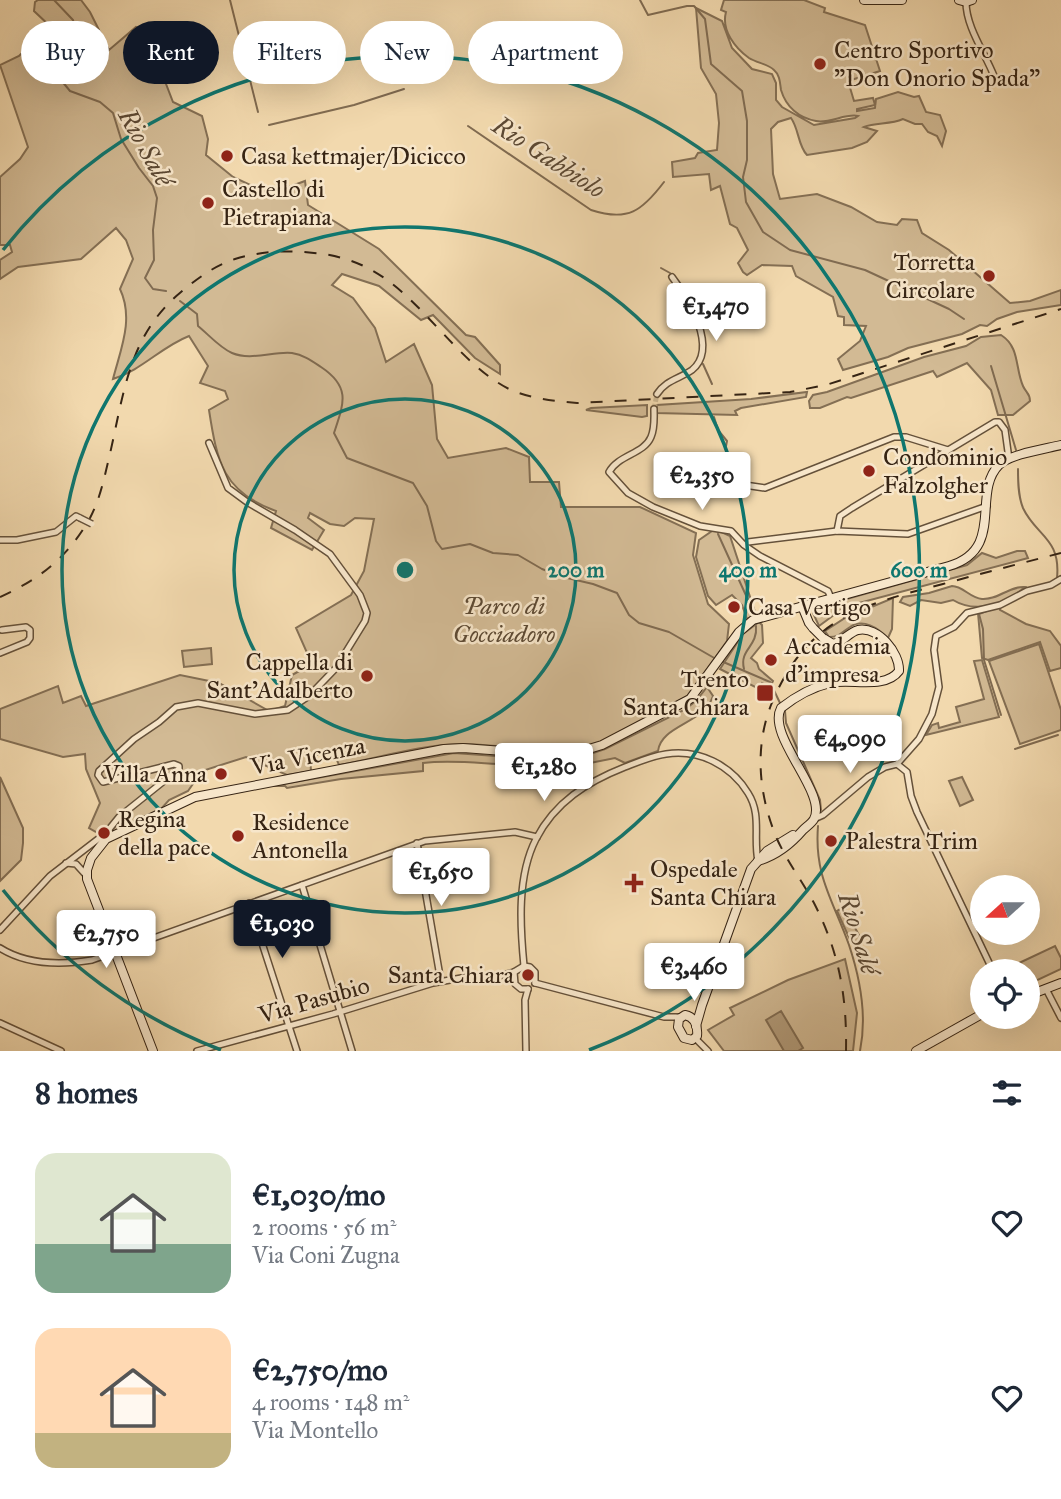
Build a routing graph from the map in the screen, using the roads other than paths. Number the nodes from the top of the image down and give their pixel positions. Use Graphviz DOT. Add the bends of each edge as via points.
graph roads {
  1 [pos="864,0"];
  2 [pos="902,0"];
  3 [pos="969,1"];
  4 [pos="995,76"];
  5 [pos="672,277"];
  6 [pos="657,394"];
  7 [pos="654,409"];
  8 [pos="209,443"];
  9 [pos="1061,445"];
  10 [pos="948,450"];
  11 [pos="1009,459"];
  12 [pos="724,482"];
  13 [pos="987,506"];
  14 [pos="92,524"];
  15 [pos="837,531"];
  16 [pos="0,540"];
  17 [pos="748,542"];
  18 [pos="1061,579"];
  19 [pos="831,598"];
  20 [pos="802,606"];
  21 [pos="2,630"];
  22 [pos="0,653"];
  23 [pos="897,764"];
  24 [pos="814,819"];
  25 [pos="537,837"];
  26 [pos="417,843"];
  27 [pos="758,860"];
  28 [pos="76,863"];
  29 [pos="302,885"];
  30 [pos="249,904"];
  31 [pos="0,930"];
  32 [pos="0,948"];
  33 [pos="115,952"];
  34 [pos="987,959"];
  35 [pos="524,966"];
  36 [pos="514,972"];
  37 [pos="441,982"];
  38 [pos="535,983"];
  39 [pos="1061,983"];
  40 [pos="528,989"];
  41 [pos="1046,989"];
  42 [pos="1040,991"];
  43 [pos="702,1005"];
  44 [pos="341,1011"];
  45 [pos="684,1016"];
  46 [pos="664,1017"];
  47 [pos="1061,1018"];
  48 [pos="970,1021"];
  49 [pos="0,1023"];
  50 [pos="290,1025"];
  51 [pos="696,1026"];
  52 [pos="678,1027"];
  53 [pos="692,1040"];
  54 [pos="61,1051"];
  55 [pos="153,1051"];
  56 [pos="197,1051"];
  57 [pos="297,1051"];
  58 [pos="352,1051"];
  59 [pos="526,1051"];
  60 [pos="687,1051"];
  61 [pos="708,1051"];
  62 [pos="916,1051"];
  1 -- 2 [label="main road"];
  3 -- 4 [label="street" via="972,30"];
  5 -- 6 [label="street" via="697,322 704,348 697,365 662,386"];
  7 -- 19 [label="street" via="649,442 613,464 609,472 620,485 653,507 700,526 731,531 760,556 815,583"];
  8 -- 28 [label="street" via="228,488 330,554 360,595 365,621 336,668 288,710 255,714 186,704 134,739 99,771 99,779 103,782 174,764 179,769 119,817"];
  9 -- 11 [label="main road"];
  10 -- 11 [label="street" via="999,422 1005,430"];
  10 -- 12 [label="street" via="894,437 765,488"];
  10 -- 15 [label="street" via="839,516"];
  11 -- 13 [label="main road, Via Vicenza" via="993,474"];
  13 -- 15 [label="street" via="908,534"];
  13 -- 19 [label="main road, Via Vicenza" via="978,547 963,561"];
  14 -- 16 [label="street, bridge" via="78,517 55,532"];
  15 -- 17 [label="street"];
  18 -- 23 [label="street" via="1000,605 967,613 936,636 933,656 939,687 932,714 919,739"];
  19 -- 20 [label="main road, Via Vicenza"];
  20 -- 24 [label="main road, bridge" via="822,638 833,644 860,630 870,632 892,648 899,665 890,678 829,683 779,711 779,728 813,799"];
  20 -- 28 [label="main road, Via Vicenza" via="753,620 690,699 609,742 579,752 547,755 444,749 195,797 106,839"];
  21 -- 22 [label="street" via="26,627 30,638"];
  23 -- 24 [label="street" via="869,777"];
  23 -- 34 [label="street" via="907,772 917,812"];
  24 -- 27 [label="main road" via="786,846"];
  25 -- 26 [label="street" via="515,832"];
  25 -- 27 [label="street" via="552,813 576,792 611,773 669,753 690,754 724,767 748,794 756,812"];
  25 -- 35 [label="street" via="522,885"];
  26 -- 29 [label="street"];
  26 -- 37 [label="street"];
  27 -- 43 [label="main road"];
  28 -- 31 [label="street" via="44,881"];
  28 -- 33 [label="main road" via="87,879"];
  29 -- 30 [label="street"];
  29 -- 44 [label="street"];
  30 -- 33 [label="street"];
  30 -- 50 [label="street"];
  32 -- 33 [label="street" via="26,959 60,963"];
  33 -- 55 [label="main road"];
  35 -- 36 [label="street"];
  35 -- 38 [label="street" via="535,972"];
  36 -- 37 [label="street, Via Pasubio"];
  36 -- 40 [label="street" via="514,984"];
  37 -- 44 [label="street, Via Pasubio"];
  38 -- 40 [label="street"];
  38 -- 46 [label="street"];
  39 -- 41 [label="main road"];
  40 -- 59 [label="street"];
  41 -- 42 [label="main road"];
  41 -- 47 [label="street"];
  43 -- 45 [label="main road"];
  43 -- 51 [label="main road"];
  44 -- 50 [label="street, Via Pasubio"];
  44 -- 58 [label="street"];
  45 -- 46 [label="street"];
  45 -- 51 [label="main road" via="692,1018"];
  45 -- 52 [label="main road"];
  46 -- 52 [label="street"];
  48 -- 62 [label="main road"];
  49 -- 54 [label="street"];
  50 -- 56 [label="street, Via Pasubio"];
  50 -- 57 [label="street"];
  51 -- 53 [label="main road"];
  52 -- 53 [label="main road" via="684,1038"];
  53 -- 60 [label="main road"];
  53 -- 61 [label="street"];
}
